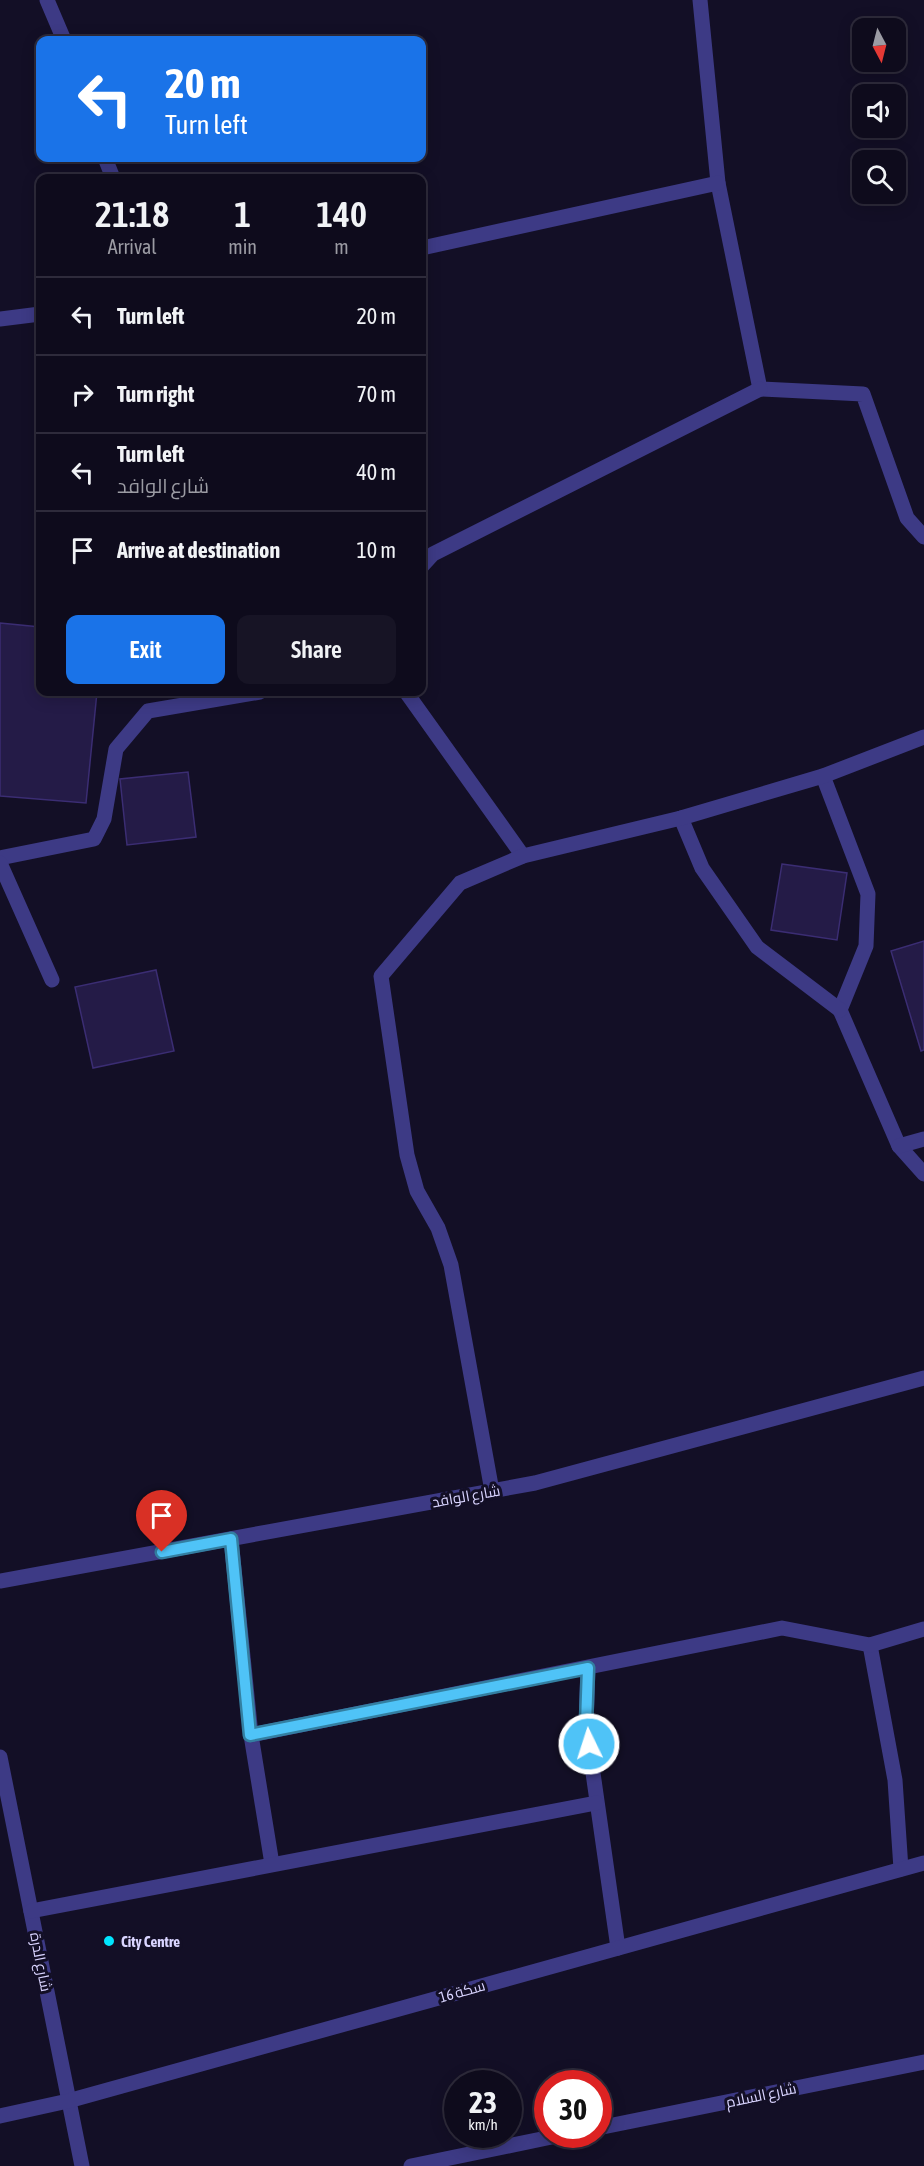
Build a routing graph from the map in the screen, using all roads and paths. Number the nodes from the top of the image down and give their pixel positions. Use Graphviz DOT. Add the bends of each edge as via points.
graph roads {
  1 [pos="47,0"];
  2 [pos="700,0"];
  3 [pos="62,36"];
  4 [pos="718,183"];
  5 [pos="426,247"];
  6 [pos="36,314"];
  7 [pos="0,319"];
  8 [pos="760,388"];
  9 [pos="924,537"];
  10 [pos="426,562"];
  11 [pos="236,696"];
  12 [pos="409,696"];
  13 [pos="924,737"];
  14 [pos="823,776"];
  15 [pos="681,818"];
  16 [pos="523,856"];
  17 [pos="0,858"];
  18 [pos="0,863"];
  19 [pos="52,980"];
  20 [pos="840,1010"];
  21 [pos="924,1139"];
  22 [pos="899,1146"];
  23 [pos="924,1174"];
  24 [pos="924,1378"];
  25 [pos="492,1491"];
  26 [pos="231,1539"];
  27 [pos="0,1581"];
  28 [pos="924,1629"];
  29 [pos="870,1646"];
  30 [pos="588,1668"];
  31 [pos="250,1735"];
  32 [pos="0,1757"];
  33 [pos="4,1798"];
  34 [pos="596,1803"];
  35 [pos="924,1863"];
  36 [pos="272,1864"];
  37 [pos="901,1869"];
  38 [pos="31,1911"];
  39 [pos="618,1948"];
  40 [pos="924,2062"];
  41 [pos="68,2101"];
  42 [pos="0,2116"];
  43 [pos="612,2125"];
  44 [pos="534,2141"];
  45 [pos="82,2166"];
  46 [pos="411,2166"];
  1 -- 3 [label="street"];
  2 -- 4 [label="street"];
  4 -- 5 [label="street"];
  4 -- 8 [label="street"];
  6 -- 7 [label="street"];
  8 -- 9 [label="street" via="863,393 907,518"];
  8 -- 10 [label="street" via="433,554"];
  11 -- 17 [label="street" via="147,711 116,749 104,819 94,839"];
  12 -- 16 [label="street"];
  13 -- 14 [label="street"];
  14 -- 15 [label="street"];
  14 -- 20 [label="street" via="868,894 866,946"];
  15 -- 16 [label="street"];
  15 -- 20 [label="street" via="702,868 758,947"];
  16 -- 25 [label="street" via="460,883 381,976 407,1155 417,1191 438,1227 451,1265"];
  18 -- 19 [label="street"];
  20 -- 22 [label="street"];
  21 -- 22 [label="street"];
  22 -- 23 [label="street"];
  24 -- 25 [label="street, شارع الوافد" via="535,1484"];
  25 -- 26 [label="street, شارع الوافد"];
  26 -- 27 [label="street, شارع الوافد"];
  26 -- 31 [label="street"];
  28 -- 29 [label="street"];
  29 -- 30 [label="street" via="782,1628"];
  29 -- 37 [label="street" via="895,1780"];
  30 -- 31 [label="street"];
  30 -- 34 [label="street" via="586,1724"];
  31 -- 36 [label="street"];
  32 -- 33 [label="street, شارع الدرة"];
  33 -- 38 [label="street, شارع الدرة"];
  34 -- 36 [label="street"];
  34 -- 39 [label="street"];
  35 -- 37 [label="street, سكة 16"];
  36 -- 38 [label="street"];
  37 -- 39 [label="street, سكة 16"];
  38 -- 41 [label="street, شارع الدرة"];
  39 -- 41 [label="street, سكة 16"];
  40 -- 43 [label="street, شارع السلام"];
  41 -- 42 [label="street, سكة 16"];
  41 -- 45 [label="street, شارع الدرة"];
  44 -- 46 [label="street"];
}
